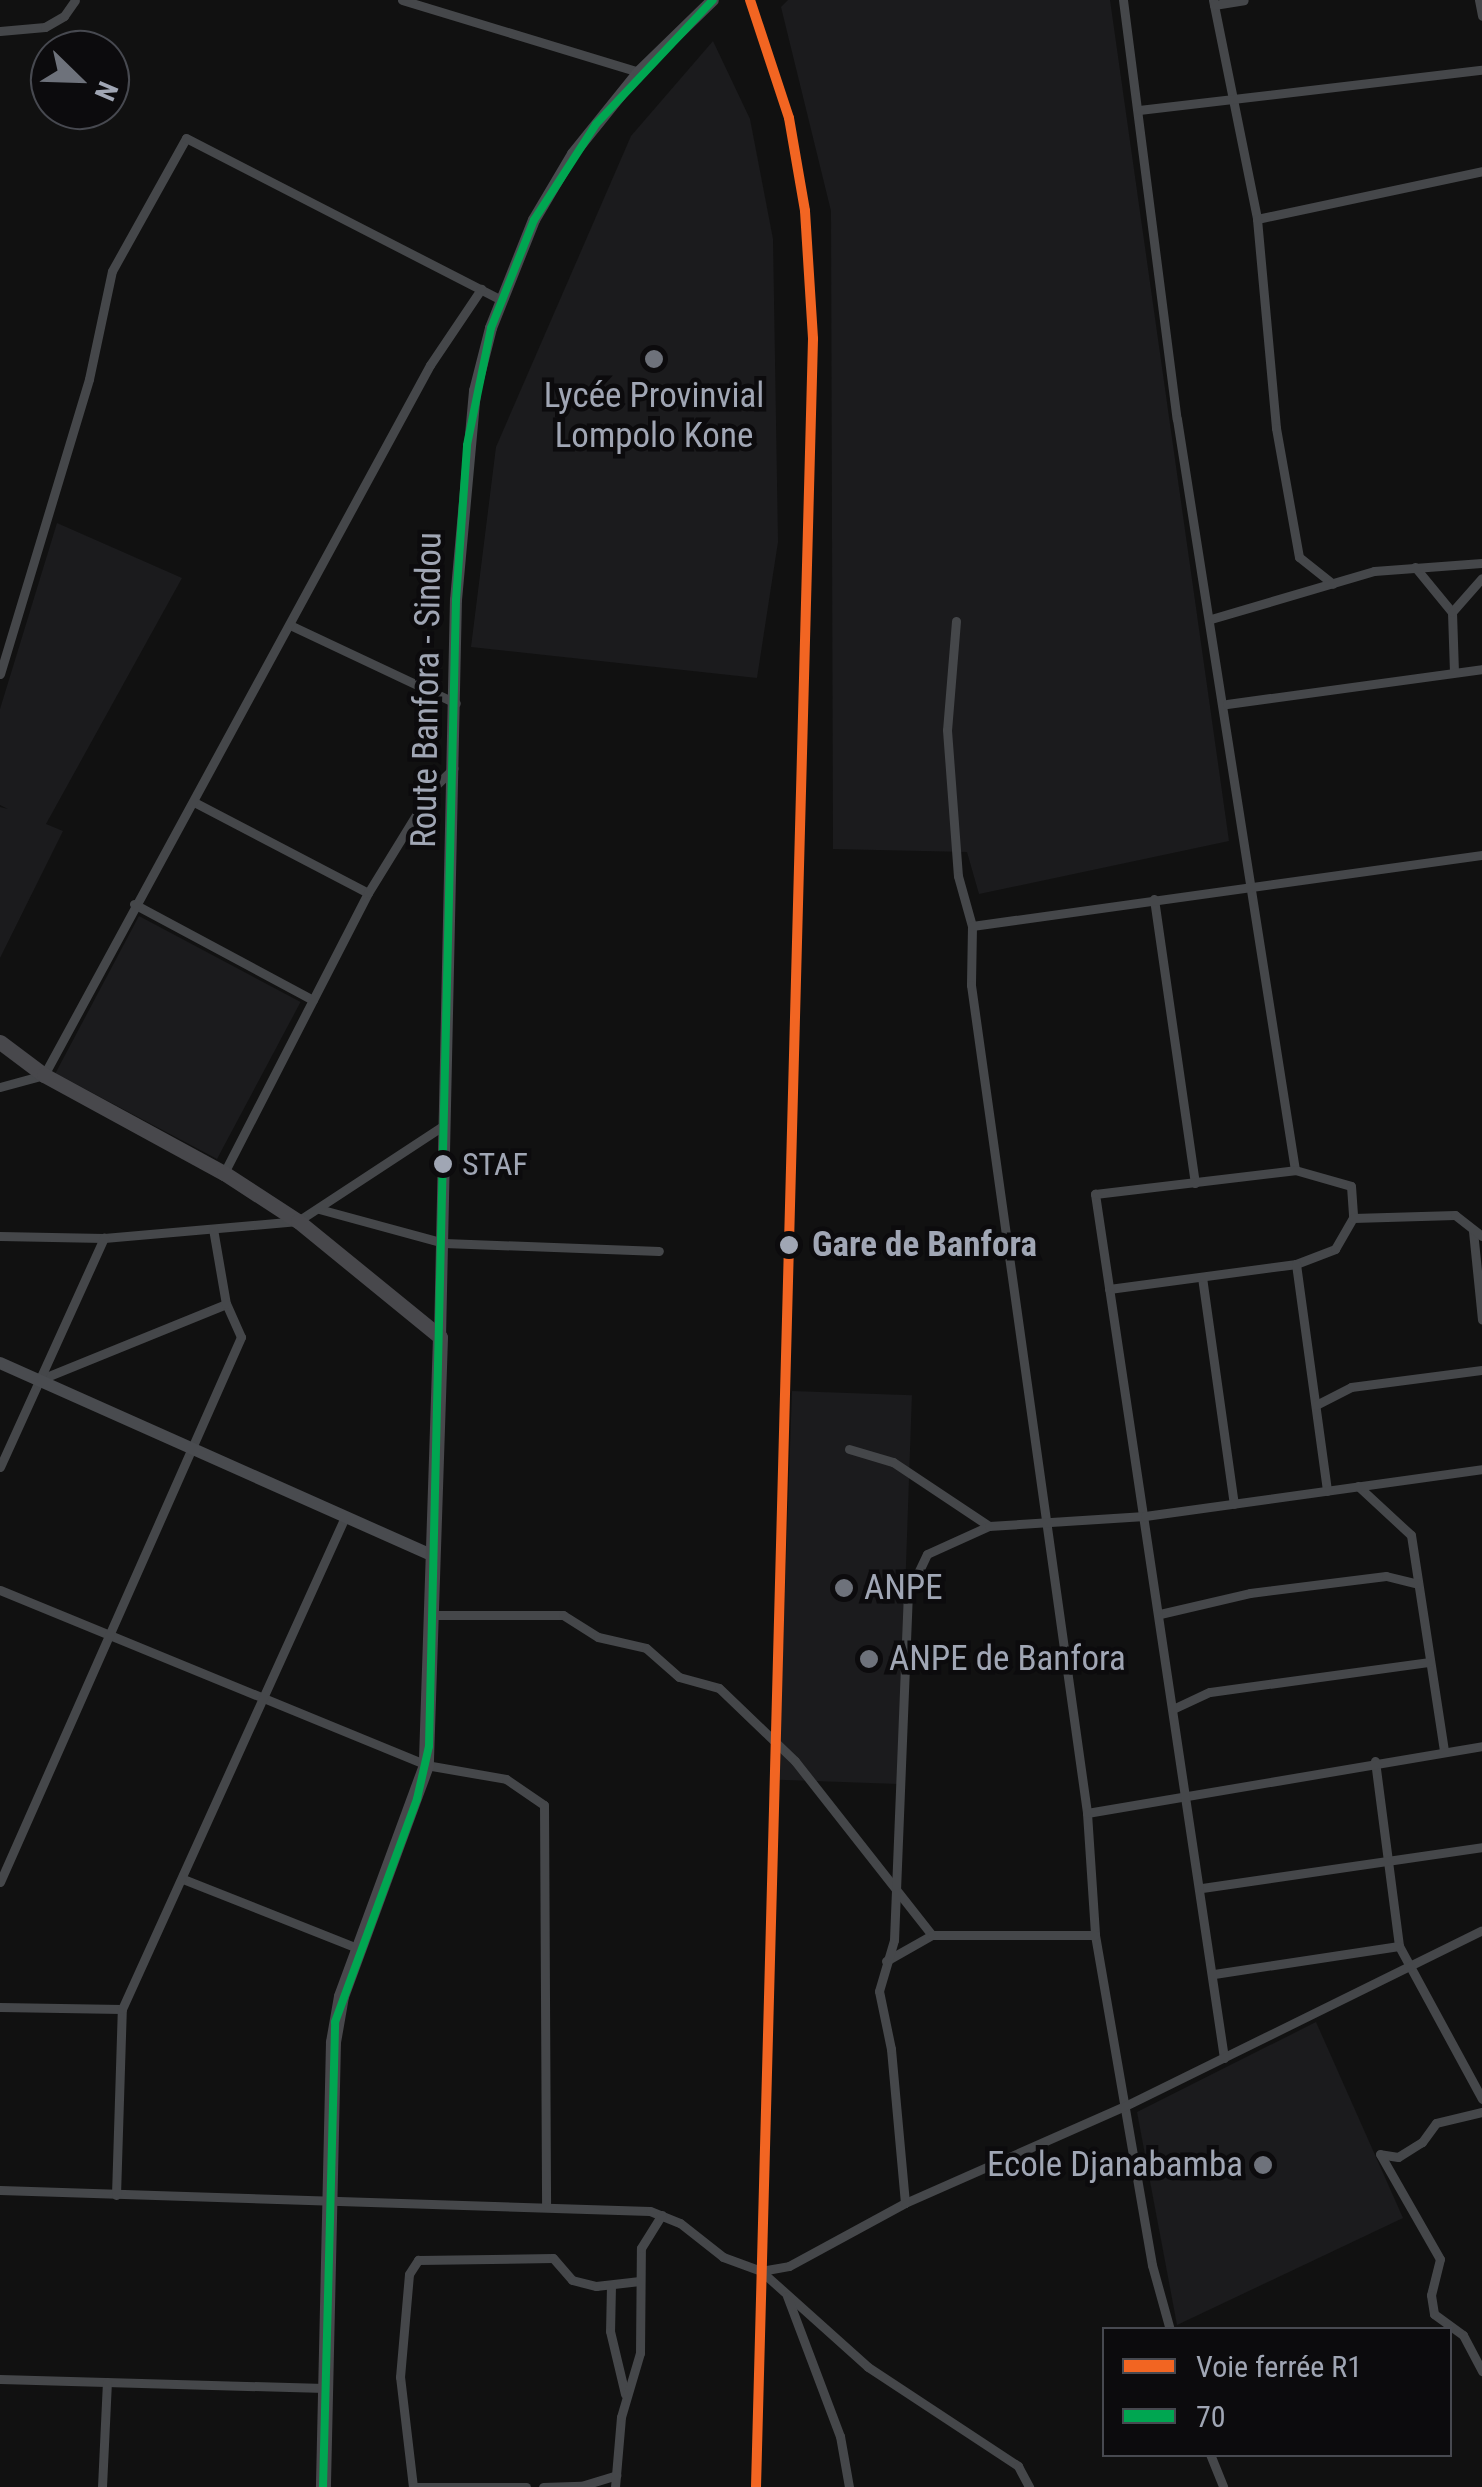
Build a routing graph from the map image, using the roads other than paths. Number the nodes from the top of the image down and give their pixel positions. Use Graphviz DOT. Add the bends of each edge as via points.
graph roads {
  1 [pos="74,0"];
  2 [pos="402,0"];
  3 [pos="1123,0"];
  4 [pos="1244,0"];
  5 [pos="1479,0"];
  6 [pos="1214,2"];
  7 [pos="706,3"];
  8 [pos="1482,16"];
  9 [pos="0,31"];
  10 [pos="1482,70"];
  11 [pos="639,72"];
  12 [pos="1230,98"];
  13 [pos="1139,110"];
  14 [pos="1482,171"];
  15 [pos="1256,218"];
  16 [pos="481,289"];
  17 [pos="501,300"];
  18 [pos="1482,563"];
  19 [pos="1415,566"];
  20 [pos="1482,578"];
  21 [pos="1333,584"];
  22 [pos="1452,612"];
  23 [pos="1211,619"];
  24 [pos="956,622"];
  25 [pos="292,626"];
  26 [pos="1482,669"];
  27 [pos="1454,672"];
  28 [pos="0,674"];
  29 [pos="456,703"];
  30 [pos="1226,704"];
  31 [pos="456,766"];
  32 [pos="194,802"];
  33 [pos="1482,855"];
  34 [pos="1255,890"];
  35 [pos="368,893"];
  36 [pos="1154,899"];
  37 [pos="134,904"];
  38 [pos="972,926"];
  39 [pos="313,1000"];
  40 [pos="0,1042"];
  41 [pos="44,1076"];
  42 [pos="0,1087"];
  43 [pos="444,1124"];
  44 [pos="1295,1170"];
  45 [pos="224,1173"];
  46 [pos="1195,1183"];
  47 [pos="319,1208"];
  48 [pos="1353,1218"];
  49 [pos="298,1220"];
  50 [pos="213,1229"];
  51 [pos="1470,1232"];
  52 [pos="1482,1233"];
  53 [pos="0,1236"];
  54 [pos="104,1238"];
  55 [pos="444,1242"];
  56 [pos="659,1252"];
  57 [pos="1296,1264"];
  58 [pos="1202,1278"];
  59 [pos="1109,1289"];
  60 [pos="226,1304"];
  61 [pos="1482,1320"];
  62 [pos="440,1337"];
  63 [pos="0,1363"];
  64 [pos="1482,1370"];
  65 [pos="38,1380"];
  66 [pos="1316,1405"];
  67 [pos="194,1450"];
  68 [pos="849,1450"];
  69 [pos="0,1466"];
  70 [pos="1482,1469"];
  71 [pos="1358,1486"];
  72 [pos="1328,1491"];
  73 [pos="1234,1504"];
  74 [pos="1145,1516"];
  75 [pos="344,1517"];
  76 [pos="989,1526"];
  77 [pos="1047,1527"];
  78 [pos="433,1556"];
  79 [pos="1418,1584"];
  80 [pos="0,1590"];
  81 [pos="1160,1614"];
  82 [pos="432,1616"];
  83 [pos="108,1637"];
  84 [pos="1430,1662"];
  85 [pos="260,1702"];
  86 [pos="1174,1708"];
  87 [pos="1482,1746"];
  88 [pos="1444,1751"];
  89 [pos="1375,1760"];
  90 [pos="426,1765"];
  91 [pos="1188,1794"];
  92 [pos="1086,1813"];
  93 [pos="1482,1847"];
  94 [pos="1387,1863"];
  95 [pos="183,1878"];
  96 [pos="0,1882"];
  97 [pos="1202,1888"];
  98 [pos="896,1893"];
  99 [pos="1482,1930"];
  100 [pos="932,1935"];
  101 [pos="1095,1935"];
  102 [pos="1399,1946"];
  103 [pos="357,1948"];
  104 [pos="884,1962"];
  105 [pos="1414,1963"];
  106 [pos="1214,1974"];
  107 [pos="0,2007"];
  108 [pos="122,2009"];
  109 [pos="1224,2058"];
  110 [pos="1482,2099"];
  111 [pos="1123,2107"];
  112 [pos="1482,2112"];
  113 [pos="0,2190"];
  114 [pos="116,2195"];
  115 [pos="328,2196"];
  116 [pos="905,2203"];
  117 [pos="546,2204"];
  118 [pos="662,2215"];
  119 [pos="762,2271"];
  120 [pos="640,2280"];
  121 [pos="611,2285"];
  122 [pos="787,2294"];
  123 [pos="1169,2327"];
  124 [pos="1452,2327"];
  125 [pos="1452,2327"];
  126 [pos="1482,2371"];
  127 [pos="0,2379"];
  128 [pos="107,2382"];
  129 [pos="325,2388"];
  130 [pos="626,2397"];
  131 [pos="1211,2457"];
  132 [pos="616,2475"];
  133 [pos="102,2487"];
  134 [pos="323,2487"];
  135 [pos="413,2487"];
  136 [pos="526,2487"];
  137 [pos="542,2487"];
  138 [pos="615,2487"];
  139 [pos="850,2487"];
  140 [pos="1029,2487"];
  141 [pos="1223,2487"];
  1 -- 9 [label="street" via="64,16 44,27"];
  2 -- 11 [label="street"];
  3 -- 13 [label="street"];
  4 -- 6 [label="street"];
  5 -- 8 [label="street"];
  6 -- 12 [label="street"];
  7 -- 11 [label="main road, Route Banfora - Sindou"];
  10 -- 12 [label="street"];
  11 -- 17 [label="main road, Route Banfora - Sindou" via="564,168"];
  12 -- 13 [label="street"];
  12 -- 15 [label="street"];
  13 -- 23 [label="street" via="1177,419"];
  14 -- 15 [label="street"];
  15 -- 21 [label="street" via="1276,428 1298,557"];
  16 -- 17 [label="street"];
  16 -- 25 [label="street" via="430,365"];
  16 -- 28 [label="street" via="186,138 112,271 89,379"];
  17 -- 29 [label="main road, Route Banfora - Sindou" via="467,444"];
  18 -- 19 [label="street"];
  19 -- 21 [label="street"];
  19 -- 22 [label="street"];
  20 -- 22 [label="street"];
  21 -- 23 [label="street"];
  22 -- 27 [label="street"];
  23 -- 30 [label="street"];
  24 -- 38 [label="street" via="947,730 958,876"];
  25 -- 29 [label="street"];
  25 -- 32 [label="street"];
  26 -- 27 [label="street"];
  27 -- 30 [label="street"];
  29 -- 31 [label="main road, Route Banfora - Sindou"];
  30 -- 34 [label="street"];
  31 -- 35 [label="street" via="432,789"];
  31 -- 43 [label="main road, Route Banfora - Sindou"];
  32 -- 35 [label="street"];
  32 -- 37 [label="street"];
  33 -- 34 [label="street"];
  34 -- 36 [label="street"];
  34 -- 44 [label="street"];
  35 -- 39 [label="street"];
  36 -- 38 [label="street"];
  36 -- 46 [label="street"];
  37 -- 39 [label="street"];
  37 -- 41 [label="street"];
  38 -- 77 [label="street" via="971,985"];
  39 -- 45 [label="street"];
  40 -- 41 [label="highway"];
  41 -- 42 [label="street"];
  41 -- 45 [label="highway"];
  43 -- 47 [label="street"];
  43 -- 55 [label="main road, Route Banfora - Sindou"];
  44 -- 46 [label="street"];
  44 -- 48 [label="street" via="1351,1186"];
  45 -- 49 [label="highway"];
  46 -- 59 [label="street" via="1095,1194"];
  47 -- 49 [label="street"];
  47 -- 55 [label="street"];
  48 -- 51 [label="street" via="1455,1215"];
  48 -- 57 [label="street" via="1335,1249"];
  49 -- 50 [label="street"];
  49 -- 62 [label="highway"];
  50 -- 54 [label="street"];
  50 -- 60 [label="street"];
  51 -- 52 [label="street"];
  51 -- 61 [label="street"];
  53 -- 54 [label="street"];
  54 -- 65 [label="street"];
  55 -- 56 [label="street"];
  55 -- 62 [label="main road, Route Banfora - Sindou"];
  57 -- 58 [label="street"];
  57 -- 66 [label="street"];
  58 -- 59 [label="street"];
  58 -- 73 [label="street"];
  59 -- 74 [label="street"];
  60 -- 65 [label="street"];
  60 -- 67 [label="street" via="241,1337"];
  62 -- 78 [label="highway"];
  63 -- 65 [label="main road"];
  64 -- 66 [label="street" via="1351,1387"];
  65 -- 67 [label="main road"];
  65 -- 69 [label="street"];
  66 -- 72 [label="street"];
  67 -- 75 [label="main road"];
  67 -- 83 [label="street"];
  68 -- 76 [label="street" via="893,1462"];
  70 -- 71 [label="street"];
  71 -- 72 [label="street"];
  71 -- 79 [label="street" via="1411,1536"];
  72 -- 73 [label="street"];
  73 -- 74 [label="street"];
  74 -- 77 [label="street"];
  74 -- 81 [label="street"];
  75 -- 78 [label="main road"];
  75 -- 85 [label="street"];
  76 -- 77 [label="street"];
  76 -- 98 [label="street" via="927,1554 908,1594"];
  77 -- 92 [label="street"];
  78 -- 82 [label="highway"];
  79 -- 81 [label="street" via="1386,1576 1250,1592"];
  79 -- 84 [label="street"];
  80 -- 83 [label="street"];
  81 -- 86 [label="street"];
  82 -- 90 [label="highway"];
  82 -- 98 [label="street" via="563,1616 598,1637 646,1648 679,1677 719,1688 795,1760"];
  83 -- 85 [label="street"];
  83 -- 96 [label="street"];
  84 -- 86 [label="street" via="1210,1692"];
  84 -- 88 [label="street"];
  85 -- 90 [label="street"];
  85 -- 95 [label="street"];
  86 -- 91 [label="street"];
  87 -- 88 [label="street"];
  88 -- 89 [label="street"];
  89 -- 91 [label="street"];
  89 -- 94 [label="street"];
  90 -- 103 [label="highway"];
  90 -- 117 [label="street" via="506,1779 544,1805"];
  91 -- 92 [label="street"];
  91 -- 97 [label="street"];
  92 -- 101 [label="street"];
  93 -- 94 [label="street"];
  94 -- 97 [label="street"];
  94 -- 102 [label="street"];
  95 -- 103 [label="street"];
  95 -- 108 [label="street"];
  97 -- 106 [label="street"];
  98 -- 100 [label="street"];
  98 -- 104 [label="street" via="894,1940"];
  99 -- 105 [label="street"];
  100 -- 101 [label="street"];
  100 -- 104 [label="street"];
  101 -- 111 [label="street"];
  102 -- 105 [label="street"];
  102 -- 106 [label="street"];
  103 -- 115 [label="highway" via="335,2022"];
  104 -- 116 [label="street" via="879,1991"];
  105 -- 109 [label="street"];
  105 -- 110 [label="street"];
  106 -- 109 [label="street"];
  107 -- 108 [label="street"];
  108 -- 114 [label="street"];
  109 -- 111 [label="street"];
  111 -- 116 [label="street"];
  111 -- 123 [label="street"];
  112 -- 125 [label="street" via="1436,2123 1398,2157 1380,2154 1440,2259 1431,2295 1434,2314"];
  113 -- 114 [label="street"];
  114 -- 115 [label="street"];
  115 -- 117 [label="street"];
  115 -- 129 [label="highway"];
  116 -- 119 [label="street" via="789,2266"];
  117 -- 118 [label="street"];
  118 -- 119 [label="street" via="723,2257"];
  118 -- 120 [label="street" via="641,2248"];
  119 -- 122 [label="street"];
  120 -- 121 [label="street"];
  120 -- 130 [label="street" via="640,2352"];
  121 -- 130 [label="street" via="610,2331"];
  121 -- 135 [label="street" via="572,2280 553,2258 418,2260 408,2274 400,2378"];
  122 -- 139 [label="street" via="840,2436"];
  122 -- 140 [label="street" via="868,2367 1018,2466"];
  124 -- 126 [label="street"];
  127 -- 128 [label="street"];
  128 -- 129 [label="street"];
  128 -- 133 [label="street"];
  129 -- 134 [label="highway"];
  130 -- 132 [label="street"];
  131 -- 141 [label="street"];
  132 -- 137 [label="street"];
  132 -- 138 [label="street"];
  135 -- 136 [label="street"];
}
